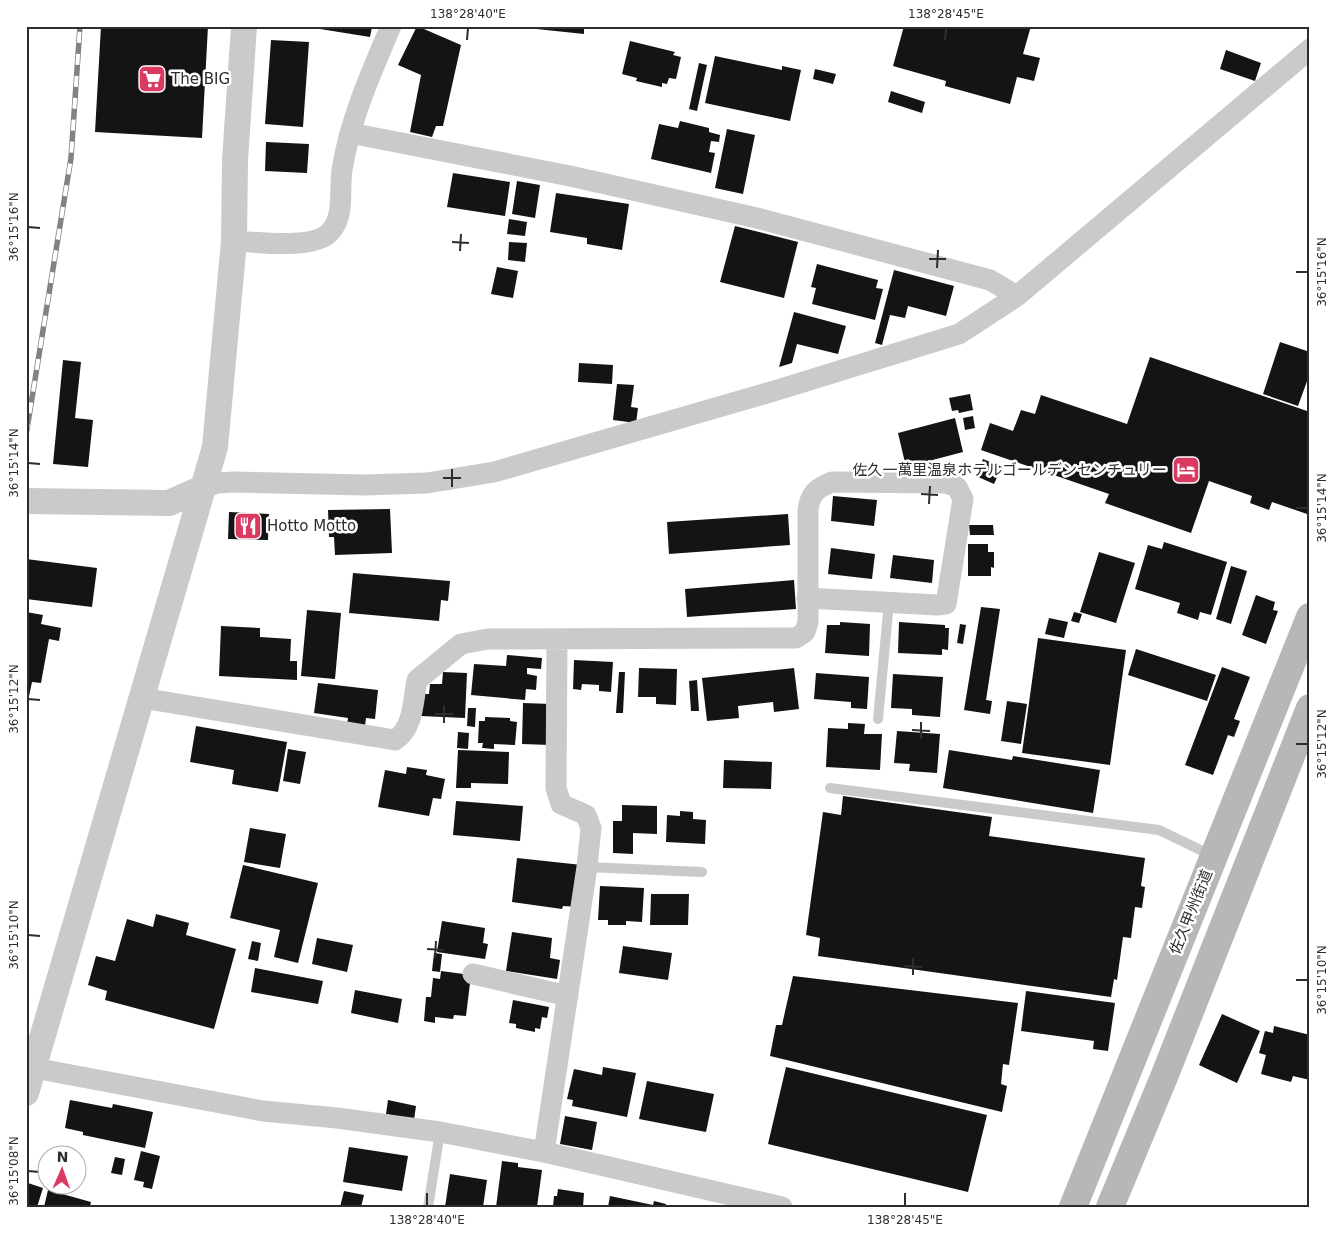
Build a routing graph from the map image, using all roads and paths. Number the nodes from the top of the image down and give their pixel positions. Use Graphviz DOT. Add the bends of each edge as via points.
graph roads {
  1 [pos="244,26"];
  2 [pos="391,26"];
  3 [pos="1310,49"];
  4 [pos="350,133"];
  5 [pos="234,241"];
  6 [pos="1017,296"];
  7 [pos="203,488"];
  8 [pos="26,501"];
  9 [pos="807,598"];
  10 [pos="889,602"];
  11 [pos="1310,617"];
  12 [pos="557,638"];
  13 [pos="142,698"];
  14 [pos="1310,708"];
  15 [pos="878,719"];
  16 [pos="830,788"];
  17 [pos="1213,856"];
  18 [pos="587,867"];
  19 [pos="702,872"];
  20 [pos="473,974"];
  21 [pos="568,996"];
  22 [pos="34,1068"];
  23 [pos="26,1093"];
  24 [pos="440,1132"];
  25 [pos="544,1152"];
  26 [pos="428,1207"];
  27 [pos="782,1207"];
  28 [pos="1073,1207"];
  29 [pos="1110,1207"];
  1 -- 5 [label="street" via="235,160"];
  2 -- 4 [label="street" via="363,91"];
  3 -- 6 [label="street"];
  4 -- 5 [label="street" via="342,171 340,214 331,232 318,240 299,243"];
  4 -- 6 [label="street" via="570,176 757,218 990,280"];
  5 -- 7 [label="street" via="215,447"];
  6 -- 7 [label="street" via="958,334 494,472 427,483 235,482"];
  7 -- 8 [label="street" via="169,503"];
  7 -- 13 [label="street"];
  9 -- 10 [label="street"];
  9 -- 10 [label="street" via="808,510 809,499 817,488 832,482 946,484 957,487 964,499 946,604"];
  9 -- 12 [label="street" via="808,622 805,632 796,638"];
  10 -- 15 [label="lane"];
  11 -- 17 [label="main road, 佐久甲州街道"];
  12 -- 13 [label="street" via="488,639 461,644 416,680 408,727 396,740"];
  12 -- 18 [label="street" via="556,788 560,804 586,815 591,828"];
  13 -- 22 [label="street"];
  14 -- 29 [label="main road"];
  16 -- 17 [label="lane" via="1159,830"];
  17 -- 28 [label="main road, 佐久甲州街道"];
  18 -- 19 [label="lane"];
  18 -- 21 [label="street"];
  20 -- 21 [label="street"];
  21 -- 25 [label="street"];
  22 -- 23 [label="street"];
  22 -- 24 [label="street" via="264,1111"];
  24 -- 25 [label="street"];
  24 -- 26 [label="lane"];
  25 -- 27 [label="street"];
}
